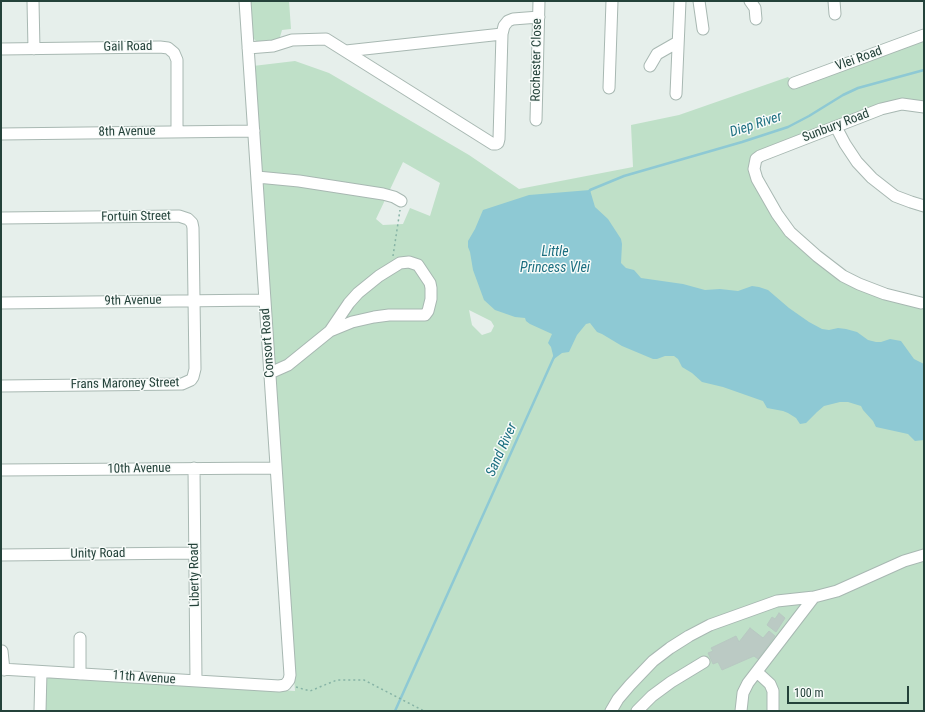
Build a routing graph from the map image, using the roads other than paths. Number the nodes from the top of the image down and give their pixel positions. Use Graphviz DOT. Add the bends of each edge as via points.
graph roads {
  1 [pos="33,1"];
  2 [pos="245,1"];
  3 [pos="539,1"];
  4 [pos="612,1"];
  5 [pos="680,1"];
  6 [pos="699,1"];
  7 [pos="750,1"];
  8 [pos="834,1"];
  9 [pos="835,14"];
  10 [pos="539,18"];
  11 [pos="756,19"];
  12 [pos="703,29"];
  13 [pos="502,34"];
  14 [pos="924,35"];
  15 [pos="678,42"];
  16 [pos="34,48"];
  17 [pos="248,48"];
  18 [pos="372,48"];
  19 [pos="1,49"];
  20 [pos="346,52"];
  21 [pos="366,64"];
  22 [pos="650,66"];
  23 [pos="794,83"];
  24 [pos="609,88"];
  25 [pos="676,94"];
  26 [pos="924,108"];
  27 [pos="536,120"];
  28 [pos="836,127"];
  29 [pos="254,131"];
  30 [pos="178,132"];
  31 [pos="1,134"];
  32 [pos="257,177"];
  33 [pos="401,201"];
  34 [pos="924,206"];
  35 [pos="1,218"];
  36 [pos="265,300"];
  37 [pos="193,301"];
  38 [pos="1,302"];
  39 [pos="921,303"];
  40 [pos="330,331"];
  41 [pos="270,373"];
  42 [pos="1,386"];
  43 [pos="194,468"];
  44 [pos="276,468"];
  45 [pos="1,470"];
  46 [pos="195,553"];
  47 [pos="1,555"];
  48 [pos="924,555"];
  49 [pos="814,597"];
  50 [pos="791,599"];
  51 [pos="798,618"];
  52 [pos="80,638"];
  53 [pos="2,651"];
  54 [pos="704,662"];
  55 [pos="2,669"];
  56 [pos="41,672"];
  57 [pos="757,672"];
  58 [pos="80,674"];
  59 [pos="196,681"];
  60 [pos="286,683"];
  61 [pos="40,711"];
  62 [pos="611,711"];
  63 [pos="638,711"];
  64 [pos="741,711"];
  65 [pos="773,711"];
  1 -- 16 [label="street"];
  2 -- 17 [label="street, Consort Road"];
  3 -- 10 [label="street, Rochester Close"];
  4 -- 24 [label="street"];
  5 -- 15 [label="street"];
  6 -- 12 [label="street"];
  7 -- 11 [label="street" via="755,8"];
  8 -- 9 [label="street"];
  10 -- 13 [label="street" via="508,21"];
  10 -- 27 [label="street, Rochester Close"];
  13 -- 18 [label="street"];
  13 -- 21 [label="street" via="499,139 496,144"];
  14 -- 23 [label="street, Vlei Road"];
  15 -- 22 [label="street" via="657,54"];
  15 -- 25 [label="street"];
  16 -- 19 [label="street, Gail Road"];
  16 -- 30 [label="street, Gail Road" via="168,48 177,60"];
  17 -- 20 [label="street" via="273,46 292,40 326,39"];
  17 -- 29 [label="street, Consort Road"];
  18 -- 20 [label="street"];
  18 -- 21 [label="street" via="367,55"];
  20 -- 21 [label="street"];
  26 -- 28 [label="street, Sunbury Road" via="894,105"];
  28 -- 34 [label="street" via="857,162 872,178 895,196"];
  28 -- 39 [label="street, Sunbury Road" via="760,156 754,164 757,179 790,232 843,276 885,294"];
  29 -- 30 [label="street, 8th Avenue"];
  29 -- 32 [label="street, Consort Road"];
  30 -- 31 [label="street, 8th Avenue"];
  32 -- 33 [label="street" via="383,194"];
  32 -- 36 [label="street, Consort Road"];
  35 -- 37 [label="street, Fortuin Street" via="186,218 192,223 193,228"];
  36 -- 37 [label="street, 9th Avenue"];
  36 -- 41 [label="street, Consort Road"];
  37 -- 38 [label="street, 9th Avenue"];
  37 -- 42 [label="street, Frans Maroney Street" via="195,370 188,382"];
  40 -- 40 [label="street" via="358,293 400,263 418,265 432,288 428,313 421,316 374,317"];
  40 -- 41 [label="street" via="288,365"];
  41 -- 44 [label="street, Consort Road"];
  43 -- 44 [label="street, 10th Avenue"];
  43 -- 45 [label="street, 10th Avenue"];
  43 -- 46 [label="street, Liberty Road"];
  44 -- 60 [label="street, Consort Road" via="290,675"];
  46 -- 47 [label="street, Unity Road"];
  46 -- 59 [label="street, Liberty Road"];
  48 -- 49 [label="street" via="904,561 837,591"];
  49 -- 50 [label="street"];
  49 -- 51 [label="street"];
  50 -- 51 [label="street"];
  50 -- 62 [label="street" via="753,609 689,636 653,662 630,685"];
  51 -- 57 [label="street"];
  52 -- 58 [label="street"];
  53 -- 55 [label="street"];
  54 -- 63 [label="street" via="652,696"];
  55 -- 56 [label="street, 11th Avenue"];
  56 -- 58 [label="street, 11th Avenue"];
  56 -- 61 [label="street"];
  57 -- 64 [label="street" via="743,693"];
  57 -- 65 [label="street" via="770,684"];
  58 -- 59 [label="street, 11th Avenue"];
  59 -- 60 [label="street, 11th Avenue" via="279,686"];
}
